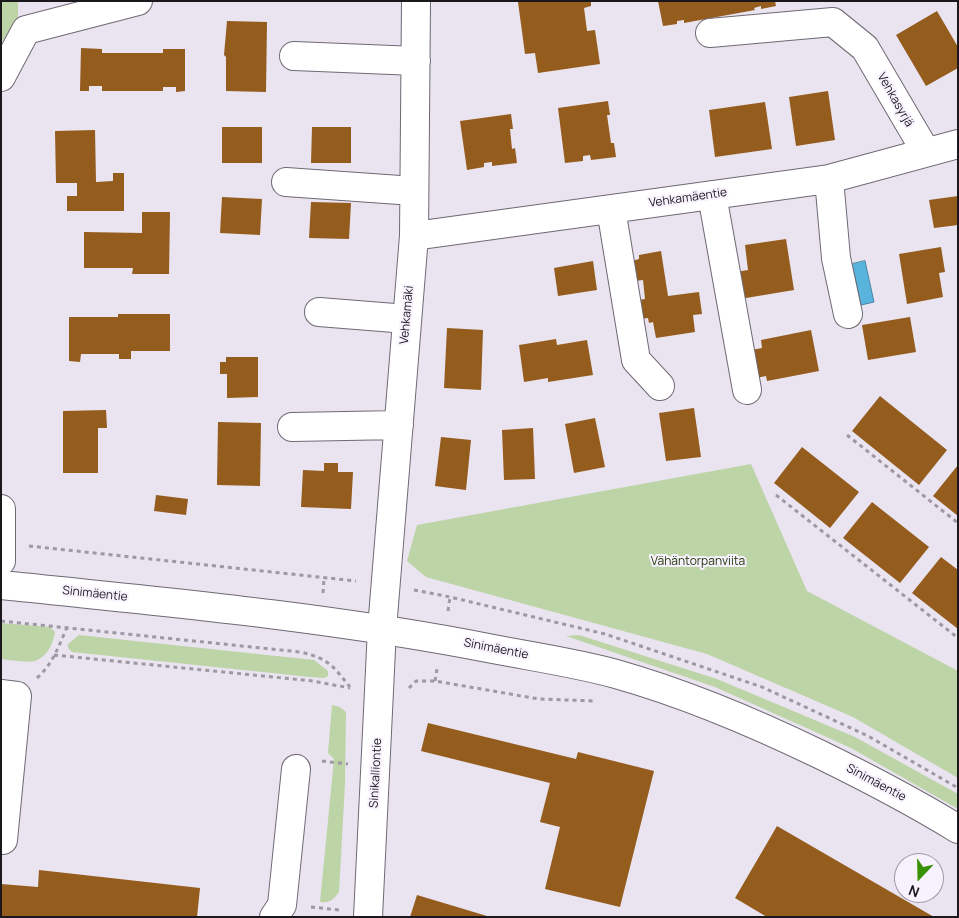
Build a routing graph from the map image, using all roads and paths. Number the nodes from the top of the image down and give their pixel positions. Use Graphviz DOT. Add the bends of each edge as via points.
graph roads {
  1 [pos="138,1"];
  2 [pos="416,1"];
  3 [pos="710,32"];
  4 [pos="294,56"];
  5 [pos="416,61"];
  6 [pos="1,77"];
  7 [pos="958,144"];
  8 [pos="926,152"];
  9 [pos="829,179"];
  10 [pos="286,182"];
  11 [pos="414,190"];
  12 [pos="712,195"];
  13 [pos="611,209"];
  14 [pos="414,236"];
  15 [pos="319,312"];
  16 [pos="848,314"];
  17 [pos="407,319"];
  18 [pos="660,386"];
  19 [pos="747,390"];
  20 [pos="398,425"];
  21 [pos="292,427"];
  22 [pos="846,435"];
  23 [pos="776,495"];
  24 [pos="1,509"];
  25 [pos="958,523"];
  26 [pos="1,561"];
  27 [pos="1,585"];
  28 [pos="1,620"];
  29 [pos="66,627"];
  30 [pos="382,629"];
  31 [pos="958,638"];
  32 [pos="54,655"];
  33 [pos="318,656"];
  34 [pos="351,688"];
  35 [pos="380,691"];
  36 [pos="9,695"];
  37 [pos="599,701"];
  38 [pos="296,769"];
  39 [pos="958,829"];
  40 [pos="1,840"];
  41 [pos="278,911"];
  42 [pos="357,913"];
  1 -- 6 [label="street" via="26,30"];
  2 -- 5 [label="street, Vehkamäki"];
  3 -- 8 [label="street, Vehkasyrjä" via="833,22 865,48"];
  4 -- 5 [label="street"];
  5 -- 11 [label="street, Vehkamäki"];
  7 -- 8 [label="street, Vehkamäentie"];
  8 -- 9 [label="street, Vehkamäentie"];
  9 -- 12 [label="street, Vehkamäentie"];
  9 -- 16 [label="street" via="836,258"];
  10 -- 11 [label="street"];
  11 -- 14 [label="street, Vehkamäki"];
  12 -- 13 [label="street, Vehkamäentie"];
  12 -- 19 [label="street"];
  13 -- 14 [label="street, Vehkamäentie"];
  13 -- 18 [label="street" via="636,360"];
  14 -- 17 [label="street, Vehkamäki"];
  15 -- 17 [label="street"];
  17 -- 20 [label="street, Vehkamäki"];
  20 -- 21 [label="street"];
  20 -- 30 [label="street, Vehkamäki"];
  22 -- 25 [label="path"];
  23 -- 31 [label="path"];
  24 -- 26 [label="street"];
  27 -- 30 [label="street, Sinimäentie"];
  28 -- 29 [label="path"];
  29 -- 32 [label="path"];
  29 -- 33 [label="path"];
  30 -- 35 [label="street, Sinikalliontie"];
  30 -- 39 [label="street, Sinimäentie" via="614,673 674,692 761,726 849,768"];
  32 -- 34 [label="path" via="313,681"];
  32 -- 36 [label="path" via="45,671"];
  35 -- 37 [label="path" via="404,692 416,681 435,681 539,700"];
  35 -- 42 [label="street, Sinikalliontie"];
  36 -- 40 [label="street"];
  38 -- 41 [label="street"];
  41 -- 42 [label="path"];
}
